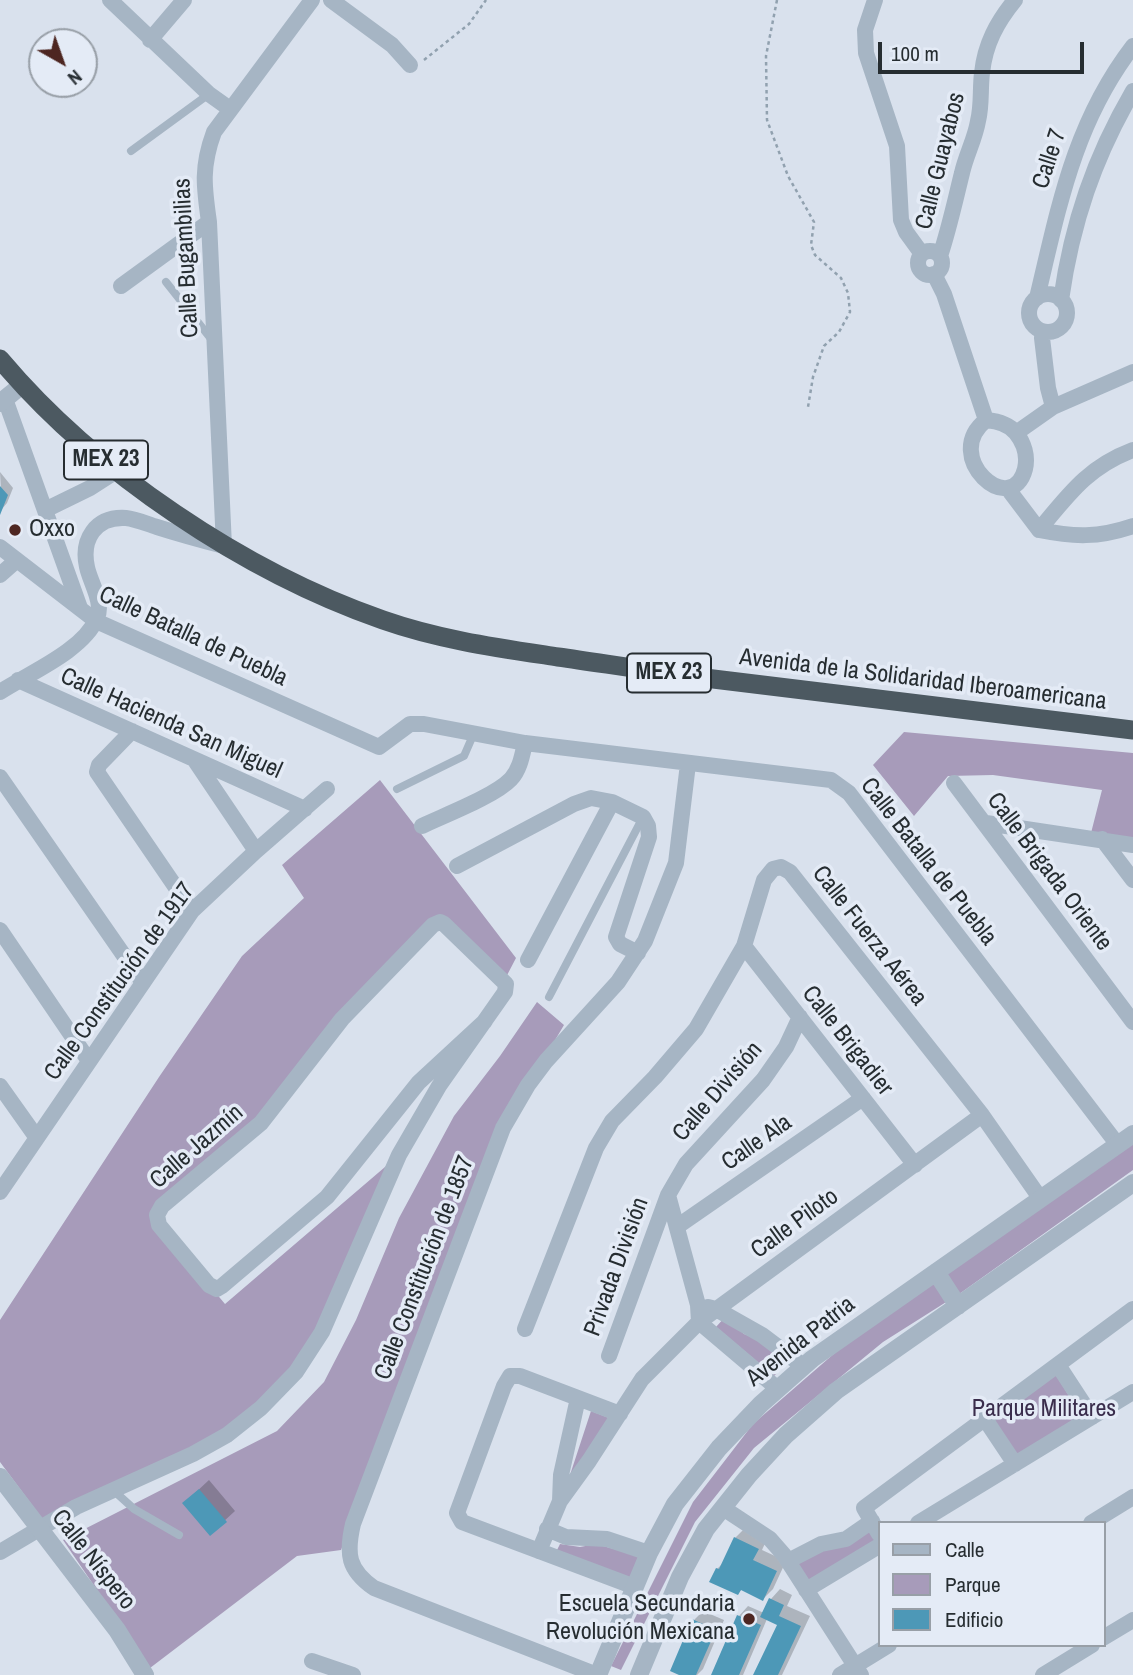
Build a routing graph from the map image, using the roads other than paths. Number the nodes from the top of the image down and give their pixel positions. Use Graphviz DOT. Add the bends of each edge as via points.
graph roads {
  1 [pos="110,0"];
  2 [pos="184,0"];
  3 [pos="312,0"];
  4 [pos="331,0"];
  5 [pos="875,0"];
  6 [pos="1015,0"];
  7 [pos="150,40"];
  8 [pos="1133,46"];
  9 [pos="410,65"];
  10 [pos="1133,91"];
  11 [pos="209,94"];
  12 [pos="230,110"];
  13 [pos="131,151"];
  14 [pos="209,222"];
  15 [pos="922,254"];
  16 [pos="940,256"];
  17 [pos="934,274"];
  18 [pos="166,282"];
  19 [pos="121,286"];
  20 [pos="1037,298"];
  21 [pos="1061,300"];
  22 [pos="1046,332"];
  23 [pos="215,343"];
  24 [pos="0,359"];
  25 [pos="1133,372"];
  26 [pos="22,385"];
  27 [pos="2,401"];
  28 [pos="1053,407"];
  29 [pos="986,421"];
  30 [pos="1016,433"];
  31 [pos="1133,450"];
  32 [pos="117,470"];
  33 [pos="1007,489"];
  34 [pos="45,510"];
  35 [pos="1133,526"];
  36 [pos="1039,530"];
  37 [pos="0,547"];
  38 [pos="223,547"];
  39 [pos="17,561"];
  40 [pos="0,575"];
  41 [pos="80,608"];
  42 [pos="96,621"];
  43 [pos="18,680"];
  44 [pos="0,692"];
  45 [pos="1133,730"];
  46 [pos="132,731"];
  47 [pos="474,733"];
  48 [pos="525,743"];
  49 [pos="196,762"];
  50 [pos="688,764"];
  51 [pos="0,778"];
  52 [pos="954,783"];
  53 [pos="327,789"];
  54 [pos="397,789"];
  55 [pos="612,802"];
  56 [pos="305,809"];
  57 [pos="643,817"];
  58 [pos="986,824"];
  59 [pos="422,826"];
  60 [pos="1102,839"];
  61 [pos="1133,845"];
  62 [pos="256,851"];
  63 [pos="457,866"];
  64 [pos="1133,880"];
  65 [pos="192,911"];
  66 [pos="0,930"];
  67 [pos="744,946"];
  68 [pos="638,953"];
  69 [pos="528,960"];
  70 [pos="143,983"];
  71 [pos="549,997"];
  72 [pos="800,1017"];
  73 [pos="485,1021"];
  74 [pos="1133,1022"];
  75 [pos="89,1061"];
  76 [pos="0,1087"];
  77 [pos="863,1098"];
  78 [pos="982,1115"];
  79 [pos="1133,1134"];
  80 [pos="37,1138"];
  81 [pos="1118,1145"];
  82 [pos="915,1165"];
  83 [pos="1133,1183"];
  84 [pos="0,1192"];
  85 [pos="668,1195"];
  86 [pos="1040,1198"];
  87 [pos="678,1226"];
  88 [pos="936,1272"];
  89 [pos="958,1306"];
  90 [pos="716,1309"];
  91 [pos="1133,1309"];
  92 [pos="699,1313"];
  93 [pos="525,1329"];
  94 [pos="609,1356"];
  95 [pos="1058,1365"];
  96 [pos="803,1366"];
  97 [pos="778,1389"];
  98 [pos="1133,1392"];
  99 [pos="578,1398"];
  100 [pos="620,1414"];
  101 [pos="1092,1417"];
  102 [pos="985,1419"];
  103 [pos="1015,1464"];
  104 [pos="0,1477"];
  105 [pos="113,1490"];
  106 [pos="1133,1497"];
  107 [pos="560,1502"];
  108 [pos="723,1508"];
  109 [pos="921,1521"];
  110 [pos="1094,1521"];
  111 [pos="875,1528"];
  112 [pos="38,1529"];
  113 [pos="547,1530"];
  114 [pos="179,1535"];
  115 [pos="878,1547"];
  116 [pos="539,1551"];
  117 [pos="0,1552"];
  118 [pos="649,1553"];
  119 [pos="788,1561"];
  120 [pos="635,1587"];
  121 [pos="806,1590"];
  122 [pos="1133,1620"];
  123 [pos="1105,1637"];
  124 [pos="887,1647"];
  125 [pos="1090,1647"];
  126 [pos="312,1661"];
  127 [pos="1069,1669"];
  128 [pos="858,1670"];
  129 [pos="145,1675"];
  130 [pos="353,1675"];
  131 [pos="597,1675"];
  132 [pos="639,1675"];
  133 [pos="840,1675"];
  134 [pos="1043,1675"];
  1 -- 7 [label="street"];
  2 -- 7 [label="street"];
  3 -- 12 [label="street, Calle Bugambilias"];
  4 -- 9 [label="street" via="393,45"];
  5 -- 15 [label="street" via="864,30 866,53 897,146 901,220"];
  6 -- 16 [label="street, Calle Guayabos" via="986,50 976,133"];
  7 -- 11 [label="street"];
  8 -- 20 [label="street, Calle 7" via="1102,93 1071,162"];
  10 -- 21 [label="street, Calle 7" via="1098,158 1082,201"];
  11 -- 12 [label="street"];
  11 -- 13 [label="lane"];
  12 -- 14 [label="street, Calle Bugambilias" via="206,154 203,181"];
  14 -- 19 [label="street"];
  14 -- 23 [label="street, Calle Bugambilias"];
  15 -- 16 [label="street" via="930,251"];
  15 -- 17 [label="street" via="919,268"];
  16 -- 17 [label="street" via="940,269"];
  17 -- 29 [label="street"];
  18 -- 23 [label="lane"];
  20 -- 21 [label="street" via="1050,295"];
  20 -- 22 [label="street" via="1029,312 1031,322"];
  21 -- 22 [label="street" via="1067,314 1065,323"];
  22 -- 28 [label="street" via="1042,338"];
  23 -- 38 [label="street, Calle Bugambilias"];
  24 -- 26 [label="highway, Avenida de la Solidaridad Iberoamericana / MEX 23"];
  25 -- 28 [label="street"];
  26 -- 27 [label="street"];
  26 -- 32 [label="highway, Avenida de la Solidaridad Iberoamericana / MEX 23"];
  27 -- 34 [label="street"];
  28 -- 30 [label="street"];
  29 -- 30 [label="street"];
  29 -- 33 [label="street" via="974,436 973,463 989,484"];
  30 -- 33 [label="street" via="1026,464 1019,480"];
  31 -- 36 [label="street" via="1106,461 1086,477"];
  32 -- 34 [label="street"];
  32 -- 38 [label="highway, Avenida de la Solidaridad Iberoamericana / MEX 23"];
  33 -- 36 [label="street"];
  34 -- 41 [label="street"];
  35 -- 36 [label="street" via="1108,535 1069,536"];
  37 -- 39 [label="street, Calle Batalla de Puebla"];
  38 -- 42 [label="street" via="126,518 103,522 92,531 85,547 99,606"];
  38 -- 45 [label="highway, Avenida de la Solidaridad Iberoamericana / MEX 23" via="381,620 466,642 657,672"];
  39 -- 40 [label="street"];
  39 -- 41 [label="street, Calle Batalla de Puebla"];
  41 -- 42 [label="street, Calle Batalla de Puebla"];
  42 -- 43 [label="street" via="69,650"];
  42 -- 47 [label="street, Calle Batalla de Puebla" via="379,747 410,724"];
  43 -- 44 [label="street"];
  43 -- 46 [label="street, Calle Hacienda San Miguel"];
  46 -- 49 [label="street, Calle Hacienda San Miguel"];
  46 -- 65 [label="street" via="97,772"];
  47 -- 48 [label="street, Calle Batalla de Puebla"];
  47 -- 54 [label="lane" via="464,756"];
  48 -- 50 [label="street, Calle Batalla de Puebla"];
  48 -- 59 [label="street" via="521,763 510,779"];
  49 -- 56 [label="street, Calle Hacienda San Miguel"];
  49 -- 62 [label="street"];
  50 -- 68 [label="street, Calle Constitución de 1857" via="676,863"];
  50 -- 81 [label="street, Calle Batalla de Puebla" via="831,780 849,793"];
  51 -- 70 [label="street"];
  52 -- 58 [label="street, Calle Brigada Oriente"];
  53 -- 56 [label="street, Calle Constitución de 1917"];
  55 -- 57 [label="street"];
  55 -- 63 [label="street" via="591,798 574,804"];
  55 -- 69 [label="street"];
  56 -- 62 [label="street, Calle Constitución de 1917"];
  57 -- 68 [label="street" via="649,837 616,937"];
  57 -- 71 [label="lane"];
  58 -- 60 [label="street"];
  58 -- 74 [label="street, Calle Brigada Oriente"];
  60 -- 61 [label="street"];
  60 -- 64 [label="street"];
  62 -- 65 [label="street, Calle Constitución de 1917"];
  65 -- 70 [label="street, Calle Constitución de 1917"];
  66 -- 75 [label="street"];
  67 -- 72 [label="street, Calle Brigadier"];
  67 -- 78 [label="street, Calle Fuerza Aérea" via="764,880 781,867"];
  67 -- 93 [label="street, Calle Fuerza Aérea" via="696,1028 612,1121 596,1148"];
  68 -- 131 [label="street, Calle Constitución de 1857" via="618,982 546,1061 503,1128 348,1544 353,1569 374,1588"];
  70 -- 75 [label="street, Calle Constitución de 1917"];
  72 -- 77 [label="street, Calle Brigadier"];
  72 -- 85 [label="street, Calle División" via="763,1080 686,1164"];
  73 -- 73 [label="street, Calle Jazmín" via="506,984 444,925 436,923 342,1019 261,1123 162,1206 157,1215 159,1225 209,1285 222,1286 327,1197 419,1082"];
  73 -- 105 [label="street, Calle Jazmín" via="439,1086 399,1155 322,1332 296,1372 228,1435"];
  75 -- 80 [label="street, Calle Constitución de 1917"];
  76 -- 80 [label="street"];
  77 -- 82 [label="street, Calle Brigadier"];
  77 -- 87 [label="street, Calle Ala"];
  78 -- 82 [label="street, Calle Piloto"];
  78 -- 86 [label="street, Calle Fuerza Aérea"];
  79 -- 81 [label="street, Avenida Patria"];
  80 -- 84 [label="street, Calle Constitución de 1917"];
  81 -- 86 [label="street, Avenida Patria"];
  82 -- 90 [label="street, Calle Piloto"];
  83 -- 89 [label="street"];
  85 -- 87 [label="street"];
  85 -- 94 [label="street, Privada División"];
  86 -- 88 [label="street, Avenida Patria"];
  87 -- 92 [label="street"];
  88 -- 89 [label="street"];
  88 -- 96 [label="street, Avenida Patria"];
  89 -- 108 [label="street" via="811,1411"];
  90 -- 92 [label="street, Calle Piloto"];
  90 -- 96 [label="street"];
  91 -- 95 [label="street"];
  92 -- 97 [label="street"];
  92 -- 100 [label="street, Calle Piloto" via="642,1379"];
  95 -- 101 [label="street"];
  95 -- 102 [label="street"];
  96 -- 97 [label="street, Avenida Patria"];
  97 -- 118 [label="street, Avenida Patria" via="719,1448 675,1504"];
  98 -- 101 [label="street"];
  99 -- 100 [label="street"];
  99 -- 107 [label="street" via="561,1475"];
  99 -- 116 [label="street" via="510,1376 458,1510 462,1522"];
  100 -- 107 [label="street, Calle Piloto"];
  101 -- 103 [label="street"];
  102 -- 103 [label="street"];
  102 -- 111 [label="street" via="864,1508"];
  103 -- 109 [label="street"];
  104 -- 112 [label="street, Calle Níspero"];
  105 -- 112 [label="street, Calle Jazmín"];
  105 -- 114 [label="lane" via="134,1509"];
  106 -- 110 [label="street"];
  107 -- 113 [label="street"];
  108 -- 119 [label="street" via="770,1539"];
  108 -- 132 [label="street" via="680,1577"];
  111 -- 119 [label="street" via="821,1544"];
  112 -- 117 [label="street, Calle Jazmín"];
  112 -- 129 [label="street, Calle Níspero" via="117,1630"];
  113 -- 116 [label="street"];
  113 -- 118 [label="street" via="566,1537 607,1539"];
  115 -- 121 [label="street"];
  116 -- 120 [label="street"];
  118 -- 120 [label="street, Avenida Patria"];
  119 -- 121 [label="street"];
  120 -- 131 [label="street, Avenida Patria"];
  121 -- 128 [label="street"];
  122 -- 123 [label="street"];
  124 -- 128 [label="street"];
  125 -- 127 [label="street"];
  126 -- 130 [label="street"];
  127 -- 134 [label="street"];
  128 -- 133 [label="street"];
}
